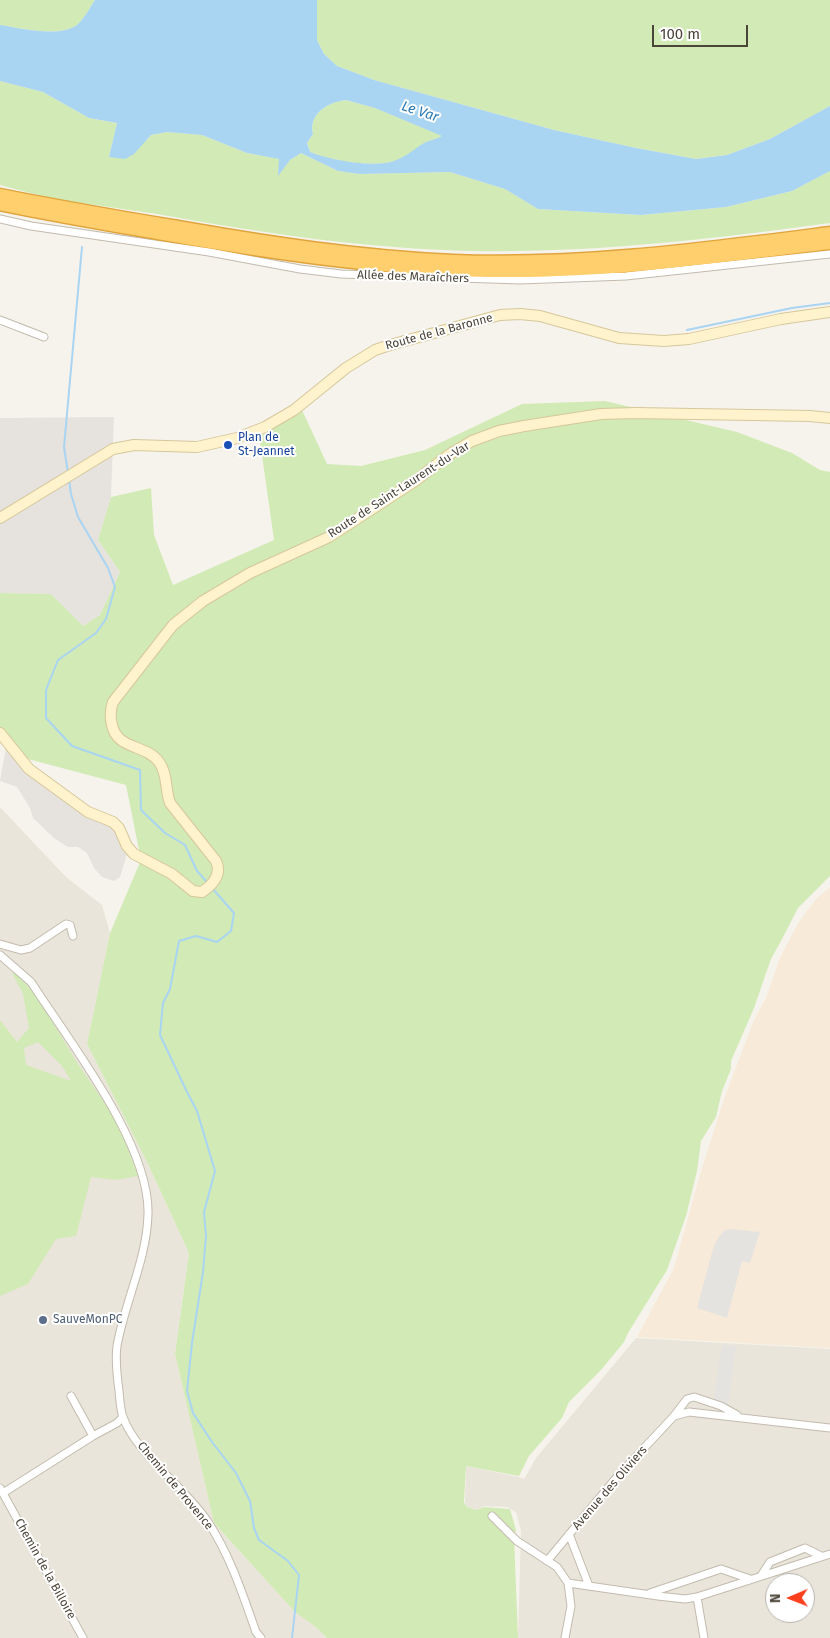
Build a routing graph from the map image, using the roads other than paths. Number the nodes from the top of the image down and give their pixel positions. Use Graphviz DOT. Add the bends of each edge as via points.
graph roads {
  1 [pos="0,194"];
  2 [pos="0,204"];
  3 [pos="0,219"];
  4 [pos="830,234"];
  5 [pos="830,243"];
  6 [pos="830,254"];
  7 [pos="830,312"];
  8 [pos="0,320"];
  9 [pos="44,336"];
  10 [pos="830,418"];
  11 [pos="0,518"];
  12 [pos="0,733"];
  13 [pos="74,936"];
  14 [pos="0,944"];
  15 [pos="0,955"];
  16 [pos="71,1396"];
  17 [pos="123,1416"];
  18 [pos="674,1416"];
  19 [pos="740,1417"];
  20 [pos="830,1428"];
  21 [pos="93,1436"];
  22 [pos="1,1491"];
  23 [pos="492,1516"];
  24 [pos="569,1534"];
  25 [pos="830,1554"];
  26 [pos="821,1556"];
  27 [pos="547,1561"];
  28 [pos="761,1576"];
  29 [pos="750,1579"];
  30 [pos="568,1583"];
  31 [pos="589,1586"];
  32 [pos="647,1594"];
  33 [pos="697,1597"];
  34 [pos="83,1638"];
  35 [pos="261,1638"];
  36 [pos="565,1638"];
  37 [pos="704,1638"];
  1 -- 4 [label="highway" via="295,247 454,261 555,261 639,256"];
  2 -- 5 [label="highway" via="293,256 454,270 592,268"];
  3 -- 6 [label="street, Allée des Maraîchers" via="340,274 520,280 607,277"];
  7 -- 11 [label="street, Route de la Baronne" via="664,342 619,338 540,316 500,315 375,350 340,372 294,410 237,438 197,447 123,446 103,454"];
  8 -- 9 [label="street"];
  10 -- 12 [label="street, Route de Saint-Laurent-du-Var" via="624,413 499,431 450,454 415,481 328,537 250,574 188,613 174,625 113,702 110,717 114,732 121,741 146,752 160,763 170,803 219,867 218,875 200,893 172,874 139,858 127,846 113,822 88,812 29,769"];
  13 -- 14 [label="street" via="70,925 66,924 30,948 21,950"];
  15 -- 17 [label="street, Chemin de Provence" via="31,982 115,1111 145,1183 147,1233 117,1347"];
  16 -- 21 [label="street"];
  17 -- 21 [label="street, Chemin de la Billoire"];
  17 -- 35 [label="street, Chemin de Provence" via="136,1440 207,1520 226,1553"];
  18 -- 19 [label="street, Avenue des Oliviers" via="689,1412"];
  18 -- 19 [label="street, Avenue des Oliviers" via="687,1399 694,1396"];
  18 -- 24 [label="street, Avenue des Oliviers" via="616,1477"];
  19 -- 20 [label="street, Avenue des Oliviers"];
  21 -- 22 [label="street, Chemin de la Billoire"];
  22 -- 34 [label="street, Chemin de la Billoire"];
  23 -- 27 [label="street" via="517,1541"];
  24 -- 27 [label="street, Avenue des Oliviers"];
  24 -- 31 [label="street"];
  25 -- 26 [label="street"];
  26 -- 28 [label="street"];
  26 -- 28 [label="street" via="805,1548 770,1562"];
  27 -- 30 [label="street" via="557,1567"];
  28 -- 29 [label="street"];
  29 -- 32 [label="street" via="720,1569"];
  29 -- 33 [label="street"];
  30 -- 31 [label="street"];
  30 -- 36 [label="street" via="571,1606"];
  31 -- 32 [label="street"];
  32 -- 33 [label="street" via="685,1599"];
  33 -- 37 [label="street"];
}
